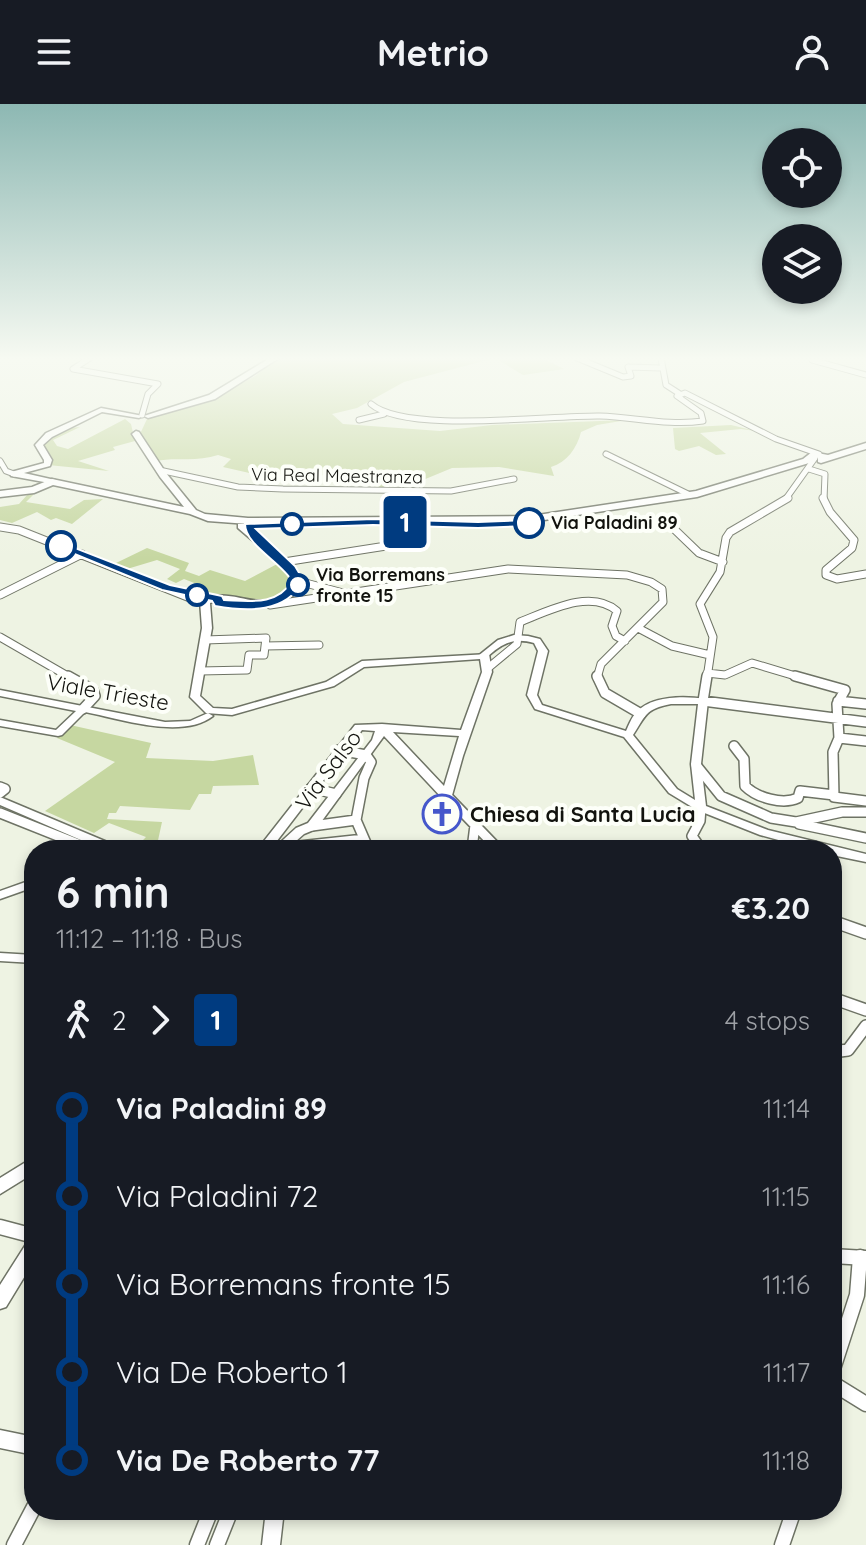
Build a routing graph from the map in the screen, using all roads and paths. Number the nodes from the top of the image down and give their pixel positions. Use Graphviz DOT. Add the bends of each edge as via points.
graph roads {
  1 [pos="71,425"];
  2 [pos="139,425"];
  3 [pos="751,425"];
  4 [pos="866,446"];
  5 [pos="606,454"];
  6 [pos="816,458"];
  7 [pos="0,461"];
  8 [pos="159,470"];
  9 [pos="14,474"];
  10 [pos="0,475"];
  11 [pos="514,479"];
  12 [pos="52,482"];
  13 [pos="0,494"];
  14 [pos="690,495"];
  15 [pos="161,506"];
  16 [pos="189,508"];
  17 [pos="217,522"];
  18 [pos="417,523"];
  19 [pos="246,526"];
  20 [pos="0,527"];
  21 [pos="672,527"];
  22 [pos="82,554"];
  23 [pos="284,562"];
  24 [pos="723,562"];
  25 [pos="866,574"];
  26 [pos="298,581"];
  27 [pos="0,582"];
  28 [pos="13,588"];
  29 [pos="347,594"];
  30 [pos="0,595"];
  31 [pos="213,602"];
  32 [pos="270,605"];
  33 [pos="638,628"];
  34 [pos="0,637"];
  35 [pos="519,637"];
  36 [pos="205,640"];
  37 [pos="625,641"];
  38 [pos="266,642"];
  39 [pos="319,645"];
  40 [pos="710,655"];
  41 [pos="483,661"];
  42 [pos="200,671"];
  43 [pos="707,673"];
  44 [pos="0,693"];
  45 [pos="703,701"];
  46 [pos="838,701"];
  47 [pos="866,704"];
  48 [pos="83,709"];
  49 [pos="213,713"];
  50 [pos="641,714"];
  51 [pos="838,718"];
  52 [pos="866,722"];
  53 [pos="0,723"];
  54 [pos="382,727"];
  55 [pos="465,733"];
  56 [pos="628,735"];
  57 [pos="839,738"];
  58 [pos="866,741"];
  59 [pos="734,746"];
  60 [pos="339,750"];
  61 [pos="362,755"];
  62 [pos="696,764"];
  63 [pos="0,787"];
  64 [pos="311,788"];
  65 [pos="0,793"];
  66 [pos="336,794"];
  67 [pos="447,796"];
  68 [pos="834,796"];
  69 [pos="0,801"];
  70 [pos="866,801"];
  71 [pos="701,808"];
  72 [pos="866,812"];
  73 [pos="0,813"];
  74 [pos="356,820"];
  75 [pos="794,823"];
  76 [pos="475,825"];
  77 [pos="306,829"];
  78 [pos="866,838"];
  79 [pos="364,839"];
  80 [pos="68,840"];
  81 [pos="92,840"];
  82 [pos="271,840"];
  83 [pos="291,840"];
  84 [pos="301,840"];
  85 [pos="357,840"];
  86 [pos="473,840"];
  87 [pos="489,840"];
  88 [pos="695,840"];
  89 [pos="791,840"];
  90 [pos="842,853"];
  91 [pos="866,858"];
  92 [pos="24,887"];
  93 [pos="0,895"];
  94 [pos="842,925"];
  95 [pos="866,933"];
  96 [pos="0,957"];
  97 [pos="24,958"];
  98 [pos="842,1002"];
  99 [pos="866,1010"];
  100 [pos="866,1026"];
  101 [pos="842,1049"];
  102 [pos="24,1171"];
  103 [pos="0,1187"];
  104 [pos="0,1227"];
  105 [pos="24,1233"];
  106 [pos="842,1257"];
  107 [pos="863,1258"];
  108 [pos="24,1262"];
  109 [pos="861,1297"];
  110 [pos="0,1301"];
  111 [pos="842,1345"];
  112 [pos="842,1389"];
  113 [pos="866,1404"];
  114 [pos="0,1439"];
  115 [pos="24,1444"];
  116 [pos="27,1520"];
  117 [pos="207,1520"];
  118 [pos="227,1520"];
  119 [pos="274,1520"];
  120 [pos="791,1520"];
  121 [pos="14,1545"];
  122 [pos="197,1545"];
  123 [pos="217,1545"];
  124 [pos="271,1545"];
  125 [pos="782,1545"];
  1 -- 9 [label="main road" via="40,442 47,464"];
  2 -- 8 [label="main road" via="136,434"];
  3 -- 6 [label="street"];
  4 -- 6 [label="main road"];
  5 -- 14 [label="street"];
  6 -- 14 [label="main road"];
  6 -- 18 [label="main road" via="701,497 588,516 508,525"];
  6 -- 24 [label="street" via="788,498 730,532"];
  6 -- 25 [label="street" via="825,474 822,487 830,515 854,540 826,575 837,579"];
  7 -- 9 [label="street"];
  8 -- 11 [label="street, Via Real Maestranza" via="238,487 283,489 434,492"];
  8 -- 16 [label="main road"];
  9 -- 10 [label="street"];
  9 -- 12 [label="main road"];
  12 -- 13 [label="main road"];
  12 -- 15 [label="main road"];
  14 -- 19 [label="main road" via="520,520 374,518"];
  15 -- 16 [label="main road"];
  15 -- 17 [label="main road"];
  16 -- 17 [label="main road"];
  16 -- 19 [label="main road"];
  17 -- 19 [label="main road"];
  18 -- 19 [label="main road"];
  18 -- 23 [label="street" via="423,537 418,541"];
  19 -- 23 [label="main road"];
  20 -- 22 [label="street"];
  21 -- 24 [label="street" via="699,553"];
  22 -- 28 [label="street"];
  22 -- 31 [label="street"];
  23 -- 26 [label="main road"];
  24 -- 40 [label="street" via="700,604 713,637"];
  26 -- 29 [label="street"];
  26 -- 32 [label="main road" via="290,595"];
  27 -- 28 [label="street"];
  28 -- 30 [label="street"];
  29 -- 32 [label="street"];
  29 -- 33 [label="street" via="495,570 627,575 651,582 664,594 663,602"];
  31 -- 32 [label="main road"];
  31 -- 36 [label="main road"];
  33 -- 37 [label="street"];
  33 -- 40 [label="street" via="672,646"];
  34 -- 48 [label="street" via="93,690 95,696"];
  35 -- 37 [label="street" via="520,622 595,600 615,607 612,626"];
  35 -- 41 [label="street" via="511,649"];
  35 -- 41 [label="street" via="501,640"];
  35 -- 56 [label="street" via="543,647 534,704"];
  36 -- 38 [label="street"];
  36 -- 42 [label="main road"];
  37 -- 50 [label="street" via="601,664 598,680 609,696"];
  38 -- 39 [label="street"];
  38 -- 42 [label="street" via="264,655 249,655 247,670"];
  40 -- 43 [label="street"];
  41 -- 49 [label="main road" via="461,656 362,664 330,684 241,711"];
  41 -- 55 [label="main road"];
  42 -- 49 [label="main road" via="195,697"];
  43 -- 45 [label="street"];
  43 -- 46 [label="street" via="725,675 758,663 845,690"];
  44 -- 48 [label="street, Viale Trieste"];
  45 -- 50 [label="street" via="661,704"];
  45 -- 51 [label="street"];
  45 -- 62 [label="street"];
  46 -- 47 [label="street"];
  46 -- 51 [label="street"];
  48 -- 49 [label="street, Viale Trieste" via="174,725 192,724"];
  48 -- 53 [label="street" via="58,733"];
  50 -- 56 [label="street"];
  51 -- 52 [label="street"];
  51 -- 57 [label="street"];
  54 -- 55 [label="main road"];
  54 -- 60 [label="main road" via="359,727"];
  54 -- 61 [label="main road, Via Salso"];
  54 -- 67 [label="main road"];
  55 -- 67 [label="main road"];
  56 -- 71 [label="street" via="673,791"];
  57 -- 58 [label="street"];
  57 -- 68 [label="street" via="833,752"];
  59 -- 68 [label="street" via="744,759 745,786 753,794 789,802 800,791"];
  60 -- 61 [label="street"];
  60 -- 64 [label="main road"];
  61 -- 66 [label="main road, Via Salso"];
  61 -- 74 [label="street" via="371,762"];
  62 -- 71 [label="street"];
  62 -- 75 [label="street" via="715,792 730,802"];
  63 -- 65 [label="street" via="5,789"];
  64 -- 66 [label="street"];
  64 -- 82 [label="main road"];
  66 -- 77 [label="main road, Via Salso"];
  67 -- 76 [label="street"];
  68 -- 70 [label="street"];
  69 -- 81 [label="main road"];
  71 -- 88 [label="street"];
  71 -- 89 [label="street"];
  72 -- 75 [label="street" via="834,811"];
  73 -- 80 [label="street"];
  74 -- 77 [label="street"];
  74 -- 79 [label="street"];
  75 -- 78 [label="street"];
  76 -- 86 [label="street"];
  76 -- 87 [label="street"];
  77 -- 83 [label="main road, Via Salso"];
  77 -- 84 [label="street"];
  79 -- 85 [label="street"];
  90 -- 91 [label="street"];
  92 -- 93 [label="street"];
  94 -- 95 [label="street"];
  96 -- 97 [label="street"];
  98 -- 99 [label="street"];
  100 -- 101 [label="street"];
  102 -- 103 [label="main road"];
  104 -- 105 [label="street"];
  106 -- 107 [label="street"];
  107 -- 109 [label="street"];
  108 -- 110 [label="main road"];
  109 -- 111 [label="street"];
  112 -- 113 [label="street"];
  114 -- 115 [label="street"];
  116 -- 121 [label="street"];
  117 -- 122 [label="street"];
  118 -- 123 [label="street"];
  119 -- 124 [label="street"];
  120 -- 125 [label="street"];
}
